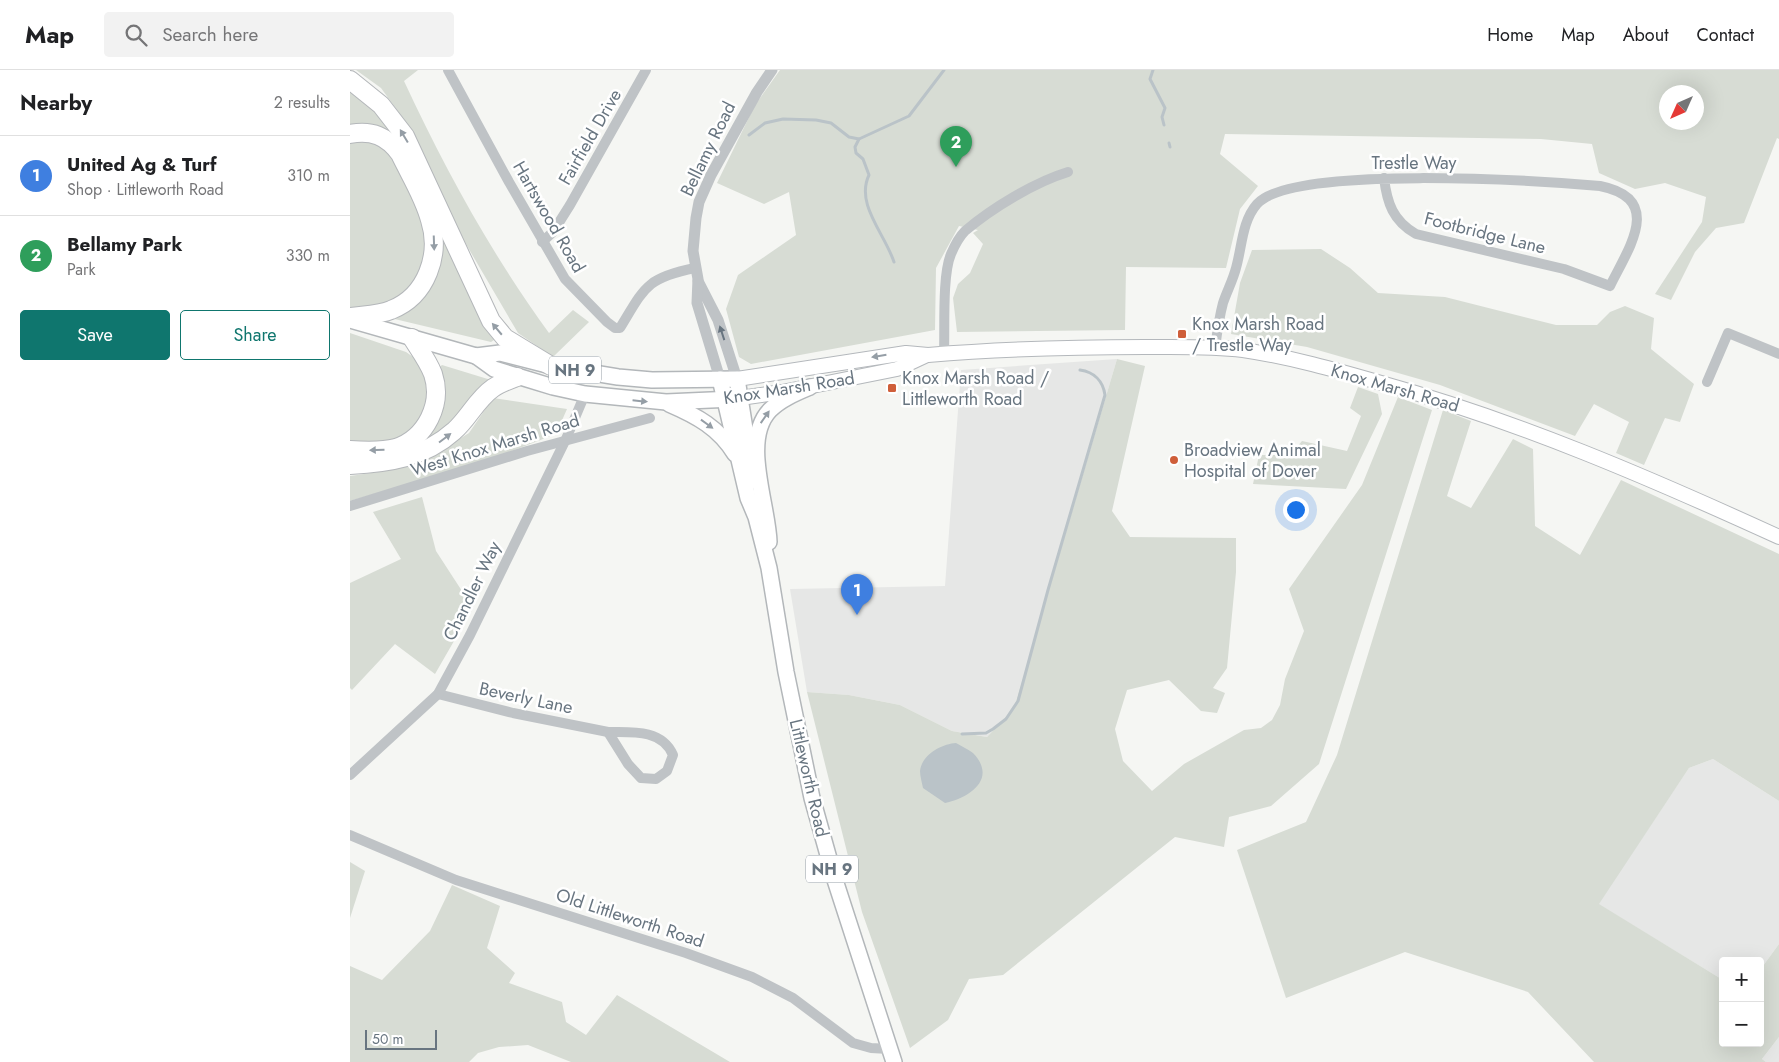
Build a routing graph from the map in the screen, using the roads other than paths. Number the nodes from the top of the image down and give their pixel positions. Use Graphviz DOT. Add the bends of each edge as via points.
graph roads {
  1 [pos="448,70"];
  2 [pos="646,70"];
  3 [pos="770,70"];
  4 [pos="350,80"];
  5 [pos="350,134"];
  6 [pos="1068,172"];
  7 [pos="1384,178"];
  8 [pos="542,242"];
  9 [pos="696,274"];
  10 [pos="1610,286"];
  11 [pos="350,318"];
  12 [pos="412,338"];
  13 [pos="1215,348"];
  14 [pos="944,353"];
  15 [pos="928,354"];
  16 [pos="1779,354"];
  17 [pos="476,356"];
  18 [pos="551,366"];
  19 [pos="517,377"];
  20 [pos="720,379"];
  21 [pos="737,379"];
  22 [pos="1707,382"];
  23 [pos="810,387"];
  24 [pos="585,394"];
  25 [pos="733,398"];
  26 [pos="666,402"];
  27 [pos="650,418"];
  28 [pos="566,439"];
  29 [pos="350,450"];
  30 [pos="739,459"];
  31 [pos="350,465"];
  32 [pos="350,506"];
  33 [pos="756,517"];
  34 [pos="1779,537"];
  35 [pos="769,568"];
  36 [pos="438,694"];
  37 [pos="608,732"];
  38 [pos="350,775"];
  39 [pos="350,835"];
  40 [pos="892,1055"];
  1 -- 8 [label="street, Hartswood Road"];
  2 -- 8 [label="street, Fairfield Drive" via="554,232"];
  3 -- 9 [label="street, Bellamy Road" via="699,202 694,234"];
  18 -- 4 [label="highway, one-way" via="505,338 491,321 405,136 381,105"];
  5 -- 11 [label="highway, one-way" via="375,134 393,145 400,154 430,219 434,246 430,271 409,298 393,309"];
  6 -- 14 [label="street" via="1007,202 964,232 950,255"];
  7 -- 10 [label="street, Footbridge Lane" via="1393,213 1402,225 1416,234 1557,267"];
  7 -- 10 [label="street, Trestle Way" via="1612,188 1622,193 1635,207 1638,218 1637,230"];
  7 -- 13 [label="street, Trestle Way" via="1286,189 1265,196 1256,204 1246,226 1223,303"];
  8 -- 9 [label="street, Hartswood Road" via="574,290 615,328 620,328 649,284 669,274"];
  9 -- 20 [label="street, Bellamy Road" via="697,303"];
  21 -- 9 [label="street, Bellamy Road, one-way" via="718,320"];
  11 -- 12 [label="main road, Knox Marsh Road / NH 9"];
  12 -- 17 [label="main road, Knox Marsh Road / NH 9"];
  12 -- 29 [label="highway, one-way" via="430,367 435,383 436,400 427,424 411,441 396,448"];
  13 -- 14 [label="main road, Knox Marsh Road" via="1071,347"];
  13 -- 34 [label="main road, Knox Marsh Road" via="1244,350 1325,367 1441,400 1570,447"];
  14 -- 15 [label="main road, Knox Marsh Road"];
  15 -- 21 [label="main road, Knox Marsh Road, one-way" via="906,353"];
  15 -- 23 [label="main road, Knox Marsh Road" via="898,369"];
  16 -- 22 [label="street" via="1728,333"];
  17 -- 18 [label="main road, Knox Marsh Road / NH 9" via="500,353"];
  17 -- 19 [label="main road, Knox Marsh Road / NH 9" via="494,369"];
  18 -- 20 [label="main road, Knox Marsh Road / NH 9" via="643,379"];
  19 -- 24 [label="main road, Knox Marsh Road / NH 9"];
  31 -- 19 [label="highway, one-way" via="397,460 438,443 454,431 491,389"];
  20 -- 21 [label="main road, Knox Marsh Road / NH 9"];
  20 -- 25 [label="main road, Littleworth Road / NH 9"];
  21 -- 25 [label="main road, Littleworth Road / NH 9"];
  23 -- 25 [label="main road, Knox Marsh Road"];
  35 -- 23 [label="main road, one-way" via="769,526 758,470 757,434 762,419 770,410"];
  24 -- 26 [label="main road, Knox Marsh Road / NH 9, one-way"];
  24 -- 28 [label="street, Chandler Way"];
  25 -- 26 [label="main road, Knox Marsh Road"];
  25 -- 30 [label="main road, Littleworth Road / NH 9"];
  25 -- 33 [label="main road, Littleworth Road / NH 9" via="755,495"];
  26 -- 30 [label="main road, NH 9, one-way" via="710,425 722,435"];
  27 -- 28 [label="street, West Knox Marsh Road"];
  28 -- 32 [label="street, West Knox Marsh Road"];
  28 -- 36 [label="street, Chandler Way"];
  30 -- 33 [label="main road, Littleworth Road / NH 9"];
  33 -- 35 [label="main road, Littleworth Road / NH 9"];
  35 -- 40 [label="main road, Littleworth Road / NH 9" via="812,798"];
  36 -- 37 [label="street, Beverly Lane"];
  36 -- 38 [label="street, Chandler Way"];
  37 -- 37 [label="street, Beverly Lane" via="655,736 670,748 672,763 661,777 641,778"];
  39 -- 40 [label="street, Old Littleworth Road" via="456,880 752,977 800,1002 853,1043"];
}
